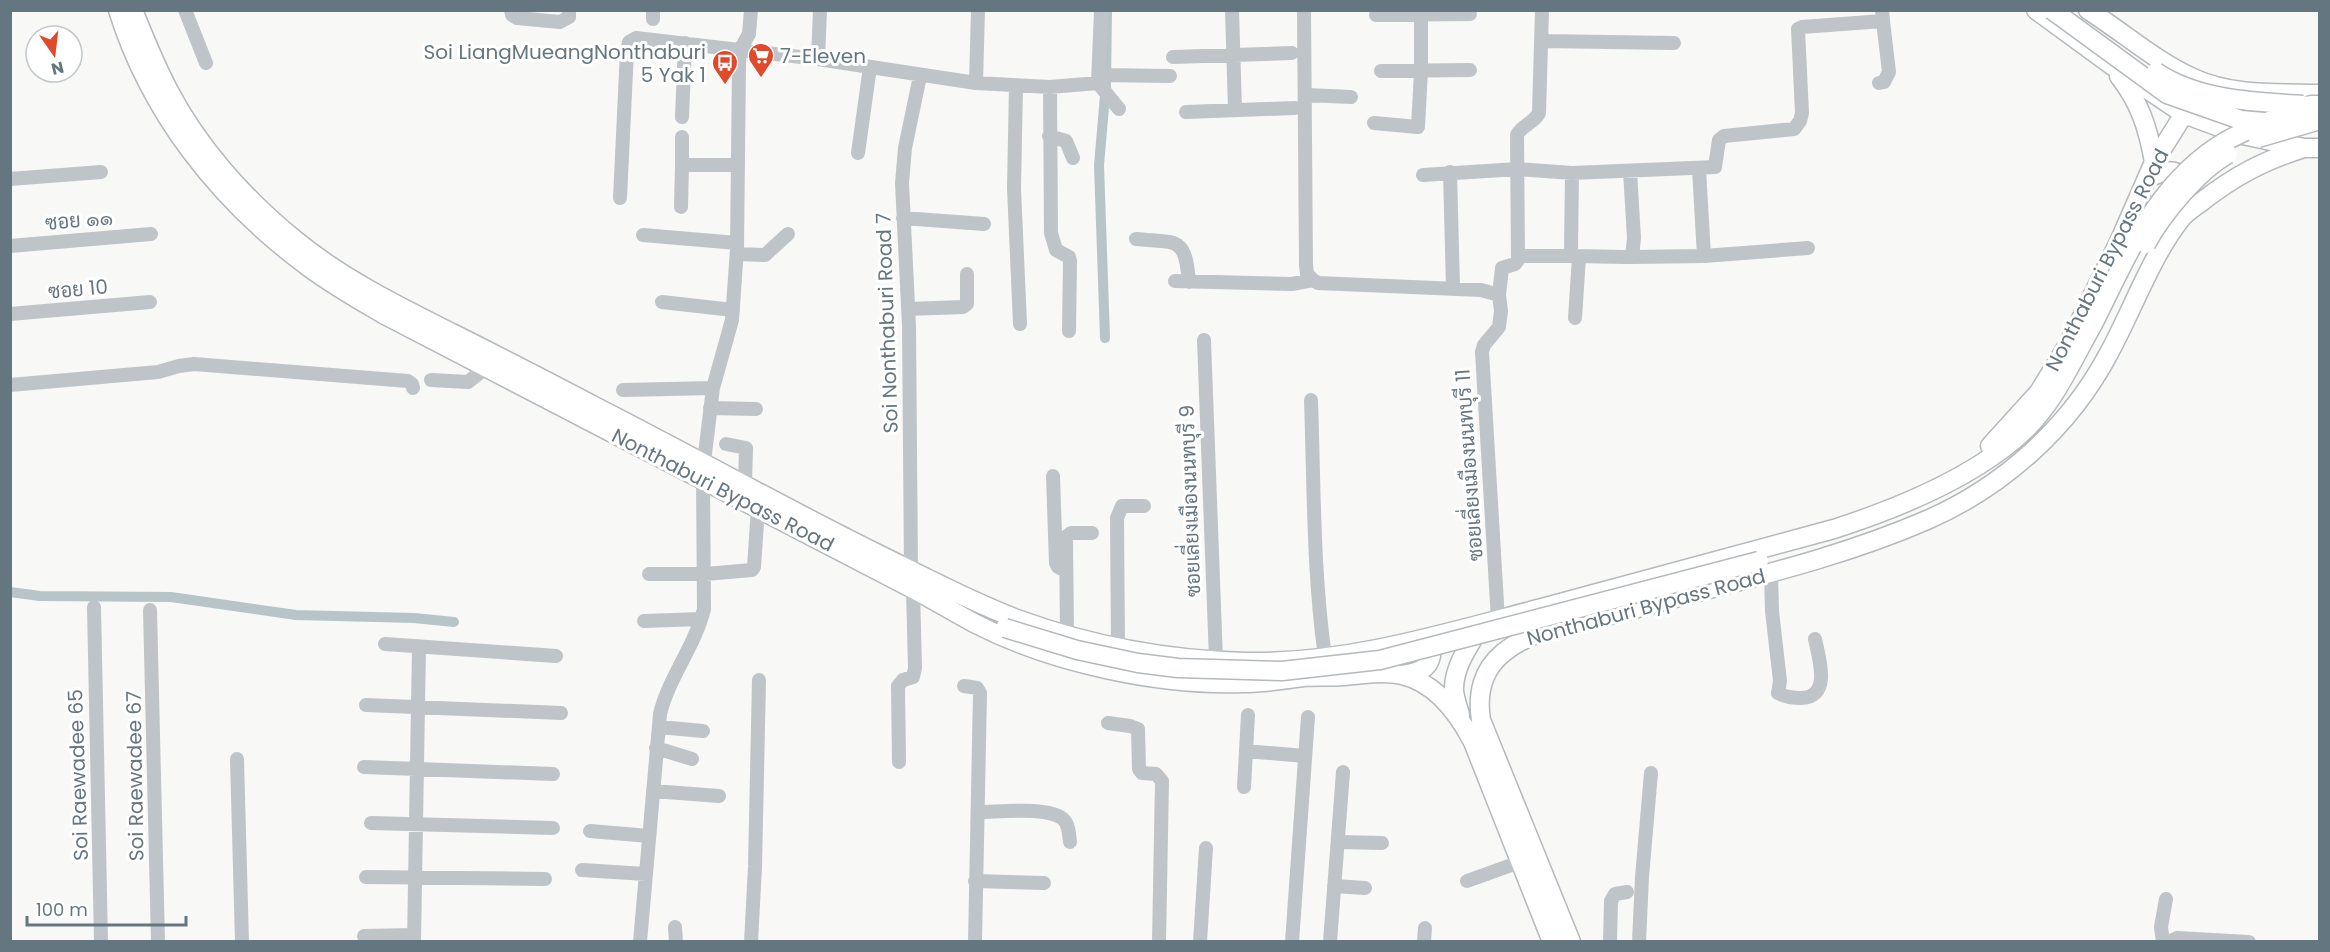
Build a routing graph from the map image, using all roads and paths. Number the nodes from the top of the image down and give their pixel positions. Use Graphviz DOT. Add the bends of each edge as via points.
graph roads {
  1 [pos="118,10"];
  2 [pos="133,10"];
  3 [pos="185,10"];
  4 [pos="511,10"];
  5 [pos="569,10"];
  6 [pos="751,10"];
  7 [pos="820,10"];
  8 [pos="978,10"];
  9 [pos="1101,10"];
  10 [pos="1232,10"];
  11 [pos="1304,10"];
  12 [pos="1542,10"];
  13 [pos="2036,10"];
  14 [pos="2052,10"];
  15 [pos="2069,10"];
  16 [pos="2088,10"];
  17 [pos="1421,12"];
  18 [pos="1470,14"];
  19 [pos="1376,15"];
  20 [pos="1883,16"];
  21 [pos="2132,39"];
  22 [pos="1542,41"];
  23 [pos="685,43"];
  24 [pos="1674,43"];
  25 [pos="740,50"];
  26 [pos="1292,53"];
  27 [pos="1233,55"];
  28 [pos="1173,57"];
  29 [pos="818,59"];
  30 [pos="207,63"];
  31 [pos="2110,64"];
  32 [pos="870,67"];
  33 [pos="1470,70"];
  34 [pos="1381,71"];
  35 [pos="1421,71"];
  36 [pos="920,76"];
  37 [pos="1170,76"];
  38 [pos="1105,77"];
  39 [pos="1879,83"];
  40 [pos="976,84"];
  41 [pos="1016,86"];
  42 [pos="1050,87"];
  43 [pos="2242,91"];
  44 [pos="1306,95"];
  45 [pos="1351,97"];
  46 [pos="2317,106"];
  47 [pos="1295,108"];
  48 [pos="1119,109"];
  49 [pos="1235,110"];
  50 [pos="1186,112"];
  51 [pos="2196,114"];
  52 [pos="681,117"];
  53 [pos="1374,123"];
  54 [pos="2319,128"];
  55 [pos="1049,136"];
  56 [pos="682,137"];
  57 [pos="2312,148"];
  58 [pos="858,153"];
  59 [pos="1073,158"];
  60 [pos="682,165"];
  61 [pos="737,165"];
  62 [pos="1518,169"];
  63 [pos="1699,169"];
  64 [pos="2151,170"];
  65 [pos="1630,171"];
  66 [pos="101,172"];
  67 [pos="1450,172"];
  68 [pos="1572,172"];
  69 [pos="1423,175"];
  70 [pos="10,179"];
  71 [pos="620,198"];
  72 [pos="2198,204"];
  73 [pos="681,207"];
  74 [pos="903,218"];
  75 [pos="2181,218"];
  76 [pos="984,224"];
  77 [pos="151,234"];
  78 [pos="643,234"];
  79 [pos="788,234"];
  80 [pos="1136,239"];
  81 [pos="10,246"];
  82 [pos="1808,248"];
  83 [pos="737,249"];
  84 [pos="1519,256"];
  85 [pos="1704,256"];
  86 [pos="1576,257"];
  87 [pos="1632,257"];
  88 [pos="967,274"];
  89 [pos="1313,280"];
  90 [pos="1453,288"];
  91 [pos="1499,295"];
  92 [pos="150,302"];
  93 [pos="662,302"];
  94 [pos="733,309"];
  95 [pos="908,309"];
  96 [pos="10,314"];
  97 [pos="1575,318"];
  98 [pos="1020,324"];
  99 [pos="1069,331"];
  100 [pos="1204,340"];
  101 [pos="487,367"];
  102 [pos="431,380"];
  103 [pos="10,385"];
  104 [pos="413,388"];
  105 [pos="712,388"];
  106 [pos="623,390"];
  107 [pos="1311,400"];
  108 [pos="710,408"];
  109 [pos="756,409"];
  110 [pos="726,444"];
  111 [pos="703,471"];
  112 [pos="1053,476"];
  113 [pos="1958,483"];
  114 [pos="745,485"];
  115 [pos="1144,506"];
  116 [pos="758,508"];
  117 [pos="1092,533"];
  118 [pos="1886,536"];
  119 [pos="1765,567"];
  120 [pos="1066,571"];
  121 [pos="649,574"];
  122 [pos="705,574"];
  123 [pos="912,579"];
  124 [pos="94,607"];
  125 [pos="150,610"];
  126 [pos="951,610"];
  127 [pos="701,620"];
  128 [pos="644,621"];
  129 [pos="1490,622"];
  130 [pos="1067,635"];
  131 [pos="1815,639"];
  132 [pos="1402,643"];
  133 [pos="385,644"];
  134 [pos="419,647"];
  135 [pos="1118,647"];
  136 [pos="556,656"];
  137 [pos="1324,657"];
  138 [pos="1461,659"];
  139 [pos="1216,660"];
  140 [pos="1402,675"];
  141 [pos="1484,677"];
  142 [pos="759,680"];
  143 [pos="964,686"];
  144 [pos="366,705"];
  145 [pos="418,707"];
  146 [pos="561,713"];
  147 [pos="1248,715"];
  148 [pos="1308,717"];
  149 [pos="1461,719"];
  150 [pos="1108,723"];
  151 [pos="658,727"];
  152 [pos="703,731"];
  153 [pos="656,747"];
  154 [pos="1246,751"];
  155 [pos="1305,756"];
  156 [pos="237,759"];
  157 [pos="693,759"];
  158 [pos="899,762"];
  159 [pos="364,767"];
  160 [pos="417,769"];
  161 [pos="1343,772"];
  162 [pos="1651,772"];
  163 [pos="553,774"];
  164 [pos="1244,787"];
  165 [pos="653,791"];
  166 [pos="719,796"];
  167 [pos="979,812"];
  168 [pos="371,823"];
  169 [pos="416,825"];
  170 [pos="553,828"];
  171 [pos="590,831"];
  172 [pos="649,836"];
  173 [pos="1070,842"];
  174 [pos="1338,842"];
  175 [pos="1382,843"];
  176 [pos="1206,848"];
  177 [pos="1520,862"];
  178 [pos="582,870"];
  179 [pos="646,874"];
  180 [pos="366,877"];
  181 [pos="415,877"];
  182 [pos="544,879"];
  183 [pos="975,881"];
  184 [pos="1467,881"];
  185 [pos="1044,883"];
  186 [pos="1334,886"];
  187 [pos="1365,888"];
  188 [pos="1627,892"];
  189 [pos="2166,899"];
  190 [pos="675,927"];
  191 [pos="364,936"];
  192 [pos="414,938"];
  193 [pos="2218,940"];
  194 [pos="101,942"];
  195 [pos="158,942"];
  196 [pos="242,942"];
  197 [pos="640,942"];
  198 [pos="675,942"];
  199 [pos="751,942"];
  200 [pos="975,942"];
  201 [pos="1159,942"];
  202 [pos="1200,942"];
  203 [pos="1292,942"];
  204 [pos="1330,942"];
  205 [pos="1551,942"];
  206 [pos="1571,942"];
  207 [pos="1610,942"];
  208 [pos="1639,942"];
  209 [pos="2163,942"];
  210 [pos="2169,942"];
  211 [pos="2249,942"];
  1 -- 101 [label="main road, Nonthaburi Bypass Road" via="140,67 164,112 239,208 274,241 347,292"];
  2 -- 111 [label="main road, Nonthaburi Bypass Road" via="170,93 190,127 219,164 294,239 396,305"];
  3 -- 30 [label="street"];
  4 -- 5 [label="street" via="517,18 560,22 568,17"];
  6 -- 25 [label="street" via="749,34"];
  7 -- 29 [label="street"];
  8 -- 40 [label="street"];
  9 -- 38 [label="street"];
  10 -- 27 [label="street"];
  11 -- 44 [label="street"];
  12 -- 22 [label="street"];
  13 -- 31 [label="main road"];
  14 -- 54 [label="main road, bridge" via="2167,94 2241,120"];
  15 -- 46 [label="main road, bridge" via="2172,82 2241,102"];
  16 -- 21 [label="main road"];
  17 -- 18 [label="street"];
  17 -- 19 [label="street"];
  17 -- 35 [label="street"];
  20 -- 39 [label="street" via="1889,72 1884,82"];
  20 -- 63 [label="street" via="1798,29 1800,121 1794,129 1724,136 1719,140 1715,167"];
  21 -- 43 [label="main road" via="2193,78"];
  21 -- 51 [label="main road" via="2148,58 2190,90"];
  22 -- 24 [label="street"];
  22 -- 62 [label="street" via="1539,113 1517,135"];
  23 -- 25 [label="street"];
  23 -- 52 [label="street"];
  23 -- 71 [label="street" via="636,38 629,42"];
  25 -- 29 [label="street"];
  25 -- 61 [label="street"];
  26 -- 27 [label="street"];
  27 -- 28 [label="street"];
  27 -- 49 [label="street"];
  29 -- 32 [label="street"];
  31 -- 51 [label="main road"];
  31 -- 64 [label="main road" via="2129,88 2149,129"];
  32 -- 36 [label="street"];
  32 -- 58 [label="street"];
  33 -- 35 [label="street"];
  34 -- 35 [label="street"];
  35 -- 53 [label="street" via="1418,127"];
  36 -- 40 [label="street"];
  36 -- 74 [label="street, Soi Nonthaburi Road 7" via="905,148"];
  37 -- 38 [label="street"];
  38 -- 42 [label="street"];
  38 -- 48 [label="street"];
  40 -- 41 [label="street"];
  41 -- 42 [label="street"];
  41 -- 98 [label="street" via="1014,188"];
  42 -- 55 [label="street"];
  43 -- 46 [label="main road"];
  43 -- 51 [label="main road" via="2210,100"];
  44 -- 45 [label="street"];
  44 -- 89 [label="street" via="1306,265"];
  46 -- 113 [label="main road, Nonthaburi Bypass Road, bridge" via="2224,157 2200,176 2151,235 2096,327 2069,389 2036,431 1991,468"];
  47 -- 49 [label="street"];
  49 -- 50 [label="street"];
  51 -- 57 [label="main road" via="2238,134"];
  51 -- 64 [label="main road, Nonthaburi Bypass Road"];
  51 -- 72 [label="main road" via="2222,172"];
  55 -- 59 [label="street" via="1066,141"];
  55 -- 99 [label="street" via="1051,233 1056,250 1070,261"];
  56 -- 60 [label="street"];
  57 -- 72 [label="main road, Nonthaburi Bypass Road" via="2266,160"];
  60 -- 61 [label="street"];
  60 -- 73 [label="street"];
  61 -- 83 [label="street"];
  62 -- 67 [label="street"];
  62 -- 68 [label="street"];
  62 -- 84 [label="street"];
  63 -- 65 [label="street"];
  63 -- 85 [label="street"];
  64 -- 75 [label="main road" via="2177,171 2189,179 2193,194"];
  64 -- 113 [label="main road, Nonthaburi Bypass Road" via="2089,303 2039,392"];
  65 -- 68 [label="street"];
  65 -- 87 [label="street"];
  66 -- 70 [label="street"];
  67 -- 69 [label="street"];
  67 -- 90 [label="street"];
  68 -- 86 [label="street" via="1571,251"];
  72 -- 75 [label="main road, Nonthaburi Bypass Road"];
  74 -- 76 [label="street"];
  74 -- 95 [label="street, Soi Nonthaburi Road 7"];
  75 -- 118 [label="main road, Nonthaburi Bypass Road" via="2108,356 2048,436 1989,486 1933,517"];
  77 -- 81 [label="street, ซอย ๑๑"];
  78 -- 83 [label="street"];
  79 -- 83 [label="street" via="765,255"];
  80 -- 89 [label="street" via="1179,246 1187,256 1182,282 1292,284"];
  82 -- 85 [label="street"];
  83 -- 94 [label="street"];
  84 -- 86 [label="street"];
  84 -- 91 [label="street, ซอยเลี่ยงเมืองนนทบุรี 11" via="1516,264 1502,268"];
  85 -- 87 [label="street"];
  86 -- 87 [label="street"];
  86 -- 97 [label="street"];
  88 -- 95 [label="street" via="966,305"];
  89 -- 90 [label="street"];
  90 -- 91 [label="street"];
  91 -- 129 [label="street, ซอยเลี่ยงเมืองนนทบุรี 11" via="1498,327 1482,352"];
  92 -- 96 [label="street, ซอย 10"];
  93 -- 94 [label="street"];
  94 -- 105 [label="street" via="732,328"];
  95 -- 123 [label="street, Soi Nonthaburi Road 7"];
  100 -- 139 [label="street, ซอยเลี่ยงเมืองนนทบุรี 9"];
  101 -- 102 [label="street" via="468,382"];
  101 -- 111 [label="main road, Nonthaburi Bypass Road"];
  103 -- 104 [label="street" via="158,372 194,364 408,381"];
  105 -- 106 [label="street"];
  105 -- 108 [label="street"];
  107 -- 137 [label="street" via="1316,570"];
  108 -- 109 [label="street"];
  108 -- 111 [label="street"];
  110 -- 114 [label="street" via="746,448"];
  111 -- 114 [label="main road, Nonthaburi Bypass Road"];
  111 -- 116 [label="main road, Nonthaburi Bypass Road"];
  111 -- 122 [label="street"];
  112 -- 120 [label="street" via="1056,563"];
  113 -- 118 [label="main road, Nonthaburi Bypass Road"];
  113 -- 119 [label="main road"];
  113 -- 129 [label="main road, Nonthaburi Bypass Road" via="1834,530"];
  114 -- 123 [label="main road, Nonthaburi Bypass Road"];
  115 -- 135 [label="street" via="1122,506 1117,518"];
  116 -- 122 [label="street" via="752,570"];
  116 -- 123 [label="main road, Nonthaburi Bypass Road"];
  117 -- 120 [label="street" via="1067,534"];
  118 -- 119 [label="main road, Nonthaburi Bypass Road"];
  119 -- 126 [label="main road, bridge" via="1380,660 1282,671 1138,663 1077,650"];
  119 -- 131 [label="street" via="1780,681 1778,693 1808,698 1818,691 1822,680"];
  119 -- 141 [label="main road, Nonthaburi Bypass Road" via="1536,633 1501,654"];
  120 -- 130 [label="street"];
  121 -- 122 [label="street"];
  122 -- 127 [label="street"];
  123 -- 126 [label="main road, Nonthaburi Bypass Road"];
  123 -- 130 [label="main road, Nonthaburi Bypass Road"];
  123 -- 158 [label="street, Soi Nonthaburi Road 7" via="915,672 898,686"];
  124 -- 194 [label="street, Soi Raewadee 65"];
  125 -- 195 [label="street, Soi Raewadee 67"];
  126 -- 140 [label="main road, Nonthaburi Bypass Road" via="1018,642 1071,659 1172,680 1228,684 1304,677"];
  127 -- 128 [label="street"];
  127 -- 151 [label="street" via="662,708"];
  129 -- 132 [label="main road, Nonthaburi Bypass Road"];
  129 -- 138 [label="main road, Nonthaburi Bypass Road"];
  130 -- 135 [label="main road, Nonthaburi Bypass Road"];
  132 -- 137 [label="main road, Nonthaburi Bypass Road"];
  132 -- 140 [label="main road" via="1427,650 1431,656 1424,669"];
  133 -- 134 [label="street"];
  134 -- 136 [label="street"];
  134 -- 145 [label="street"];
  135 -- 139 [label="main road, Nonthaburi Bypass Road"];
  137 -- 139 [label="main road, Nonthaburi Bypass Road" via="1277,662"];
  138 -- 141 [label="main road" via="1479,656"];
  138 -- 149 [label="main road, Nonthaburi Bypass Road" via="1454,690"];
  140 -- 149 [label="main road, Nonthaburi Bypass Road" via="1434,691"];
  141 -- 206 [label="main road, Nonthaburi Bypass Road" via="1479,704 1481,720"];
  142 -- 199 [label="street"];
  143 -- 167 [label="street" via="977,688 980,693"];
  144 -- 145 [label="street"];
  145 -- 146 [label="street"];
  145 -- 160 [label="street"];
  147 -- 154 [label="street"];
  148 -- 155 [label="street"];
  149 -- 177 [label="main road, Nonthaburi Bypass Road"];
  150 -- 201 [label="street" via="1138,729 1139,769 1162,780"];
  151 -- 152 [label="street"];
  151 -- 153 [label="street"];
  153 -- 157 [label="street"];
  153 -- 165 [label="street"];
  154 -- 155 [label="street"];
  154 -- 164 [label="street"];
  155 -- 203 [label="street"];
  156 -- 196 [label="street"];
  159 -- 160 [label="street"];
  160 -- 163 [label="street"];
  160 -- 169 [label="street"];
  161 -- 174 [label="street"];
  162 -- 208 [label="street"];
  165 -- 166 [label="street"];
  165 -- 172 [label="street"];
  167 -- 173 [label="street" via="1043,811 1063,819"];
  167 -- 183 [label="street"];
  168 -- 169 [label="street"];
  169 -- 170 [label="street"];
  169 -- 181 [label="street"];
  171 -- 172 [label="street"];
  172 -- 179 [label="street"];
  174 -- 175 [label="street"];
  174 -- 186 [label="street"];
  176 -- 202 [label="street"];
  177 -- 184 [label="street"];
  177 -- 205 [label="main road, Nonthaburi Bypass Road"];
  178 -- 179 [label="street"];
  179 -- 197 [label="street"];
  180 -- 181 [label="street"];
  181 -- 182 [label="street"];
  181 -- 192 [label="street"];
  183 -- 185 [label="street"];
  183 -- 200 [label="street"];
  186 -- 187 [label="street"];
  186 -- 204 [label="street"];
  188 -- 207 [label="street" via="1616,894 1611,901"];
  189 -- 209 [label="street" via="2161,927"];
  190 -- 198 [label="street"];
  191 -- 192 [label="street"];
  193 -- 210 [label="street" via="2177,938"];
  193 -- 211 [label="street"];
}
